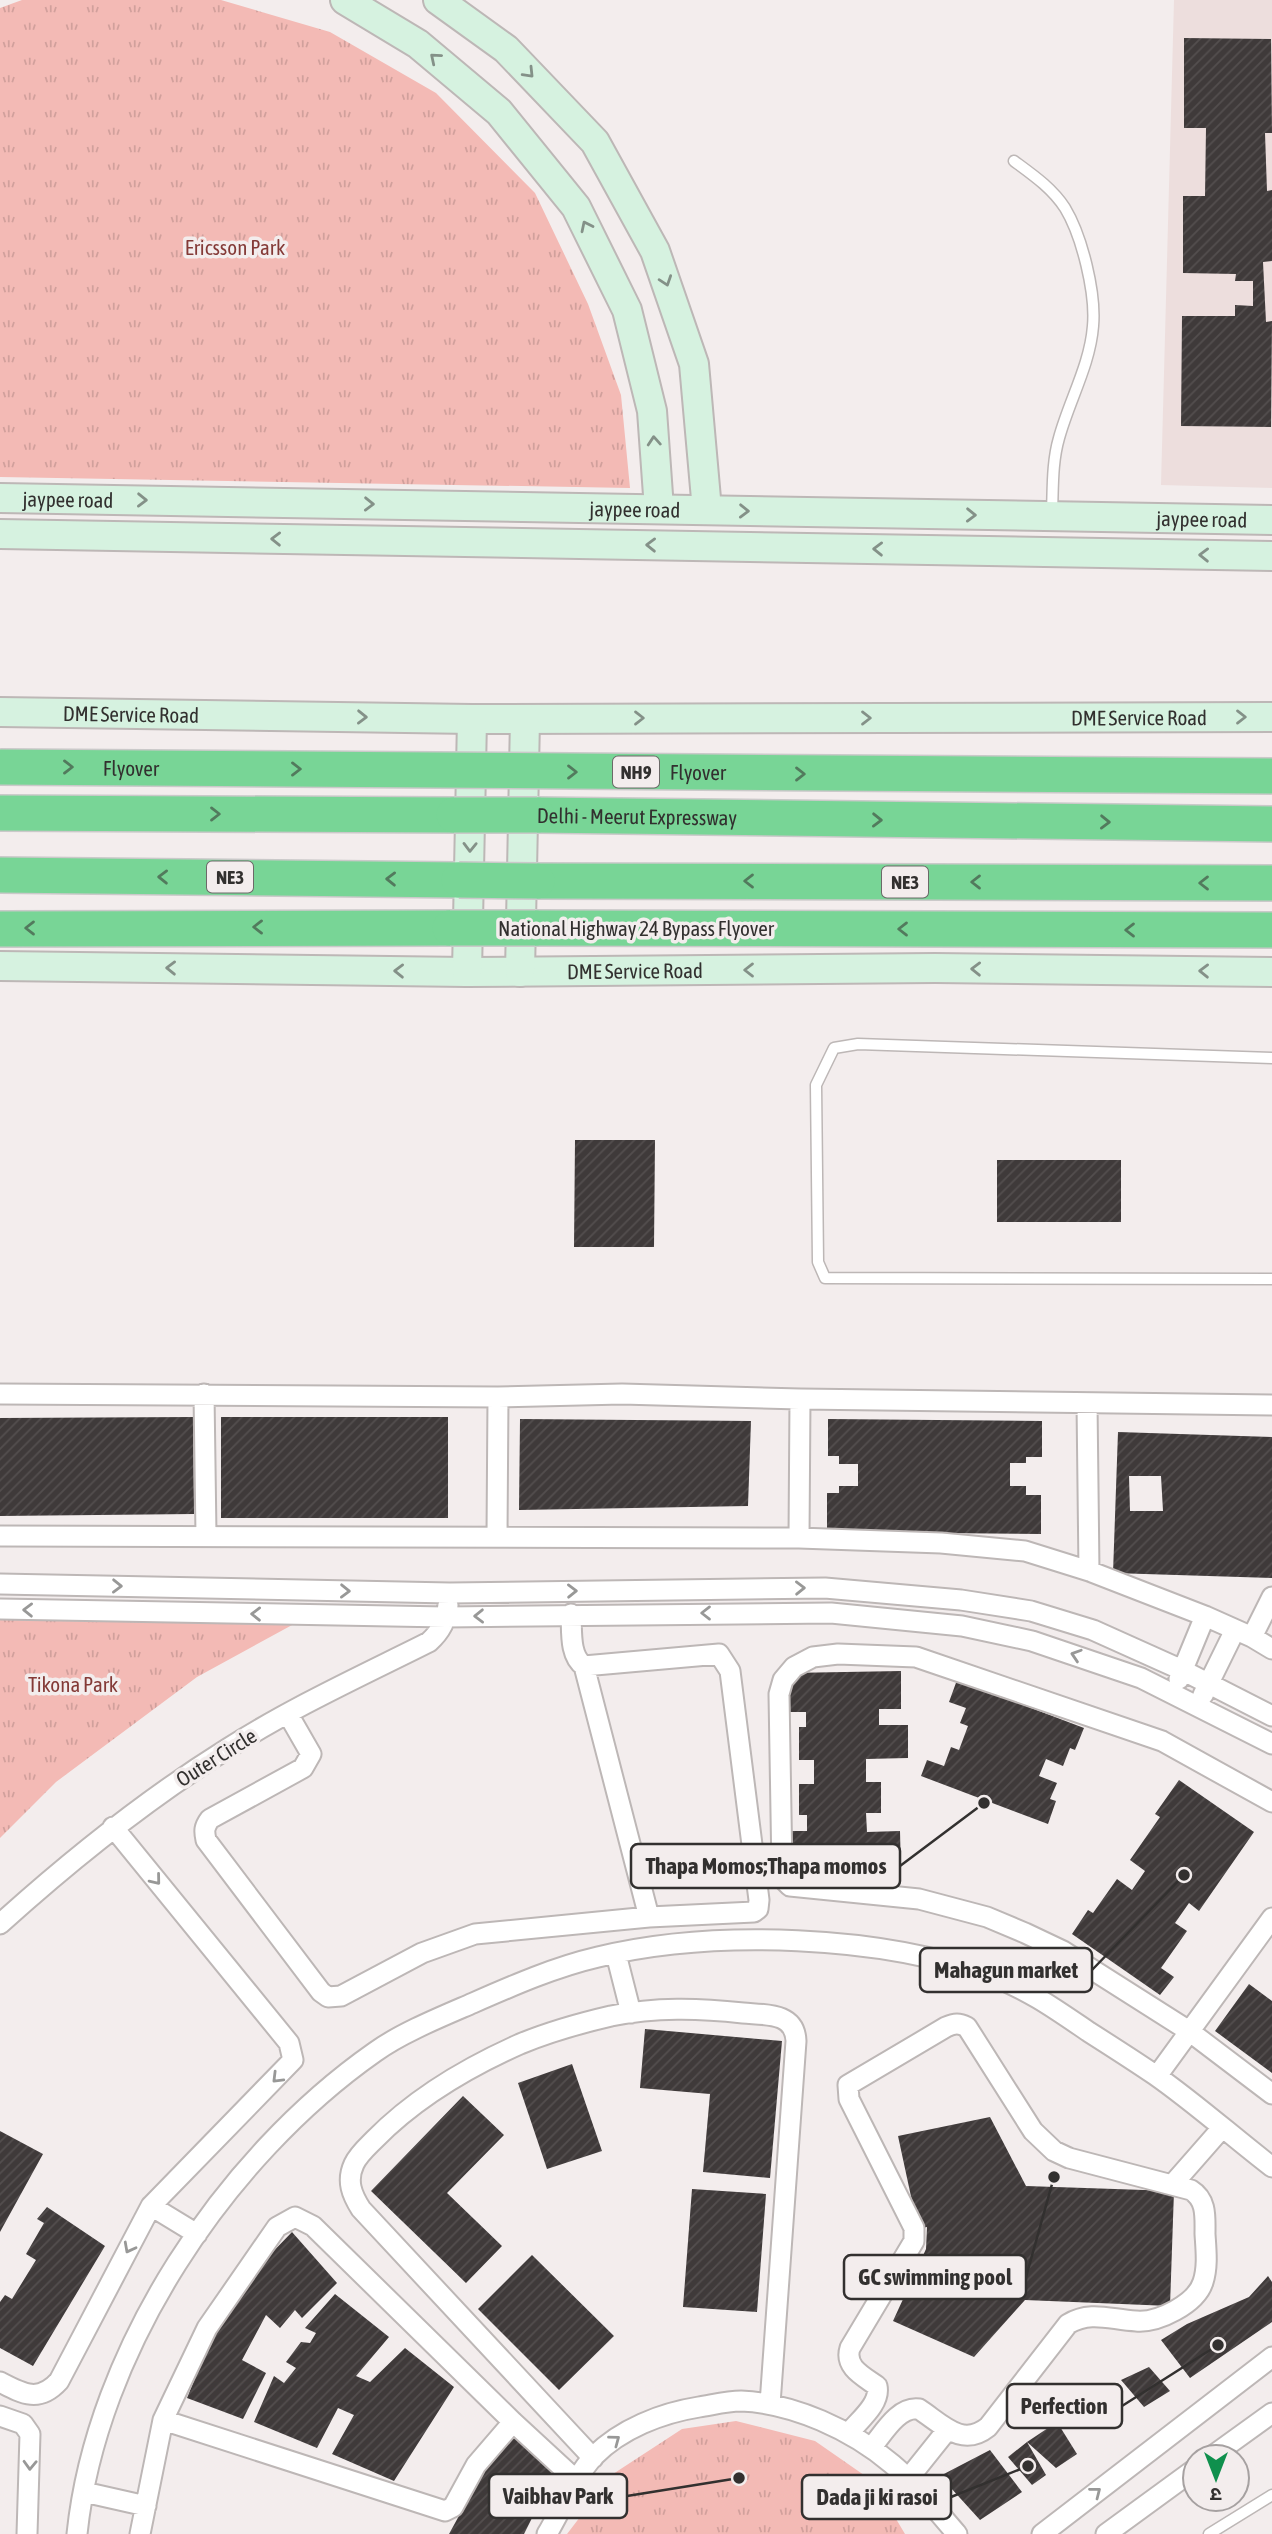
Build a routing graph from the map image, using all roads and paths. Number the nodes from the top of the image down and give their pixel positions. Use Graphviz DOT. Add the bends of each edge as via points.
graph roads {
  1 [pos="345,0"];
  2 [pos="438,0"];
  3 [pos="1014,161"];
  4 [pos="0,498"];
  5 [pos="109,500"];
  6 [pos="660,509"];
  7 [pos="707,510"];
  8 [pos="1052,516"];
  9 [pos="1272,520"];
  10 [pos="0,534"];
  11 [pos="111,536"];
  12 [pos="1272,556"];
  13 [pos="0,712"];
  14 [pos="1272,717"];
  15 [pos="472,719"];
  16 [pos="525,719"];
  17 [pos="0,767"];
  18 [pos="1272,776"];
  19 [pos="0,813"];
  20 [pos="1272,824"];
  21 [pos="0,875"];
  22 [pos="1272,883"];
  23 [pos="0,929"];
  24 [pos="1272,930"];
  25 [pos="0,966"];
  26 [pos="467,972"];
  27 [pos="520,972"];
  28 [pos="1272,972"];
  29 [pos="1272,1058"];
  30 [pos="1272,1279"];
  31 [pos="0,1394"];
  32 [pos="204,1394"];
  33 [pos="498,1396"];
  34 [pos="800,1399"];
  35 [pos="1087,1403"];
  36 [pos="1272,1405"];
  37 [pos="206,1535"];
  38 [pos="0,1536"];
  39 [pos="497,1536"];
  40 [pos="799,1538"];
  41 [pos="1089,1571"];
  42 [pos="0,1584"];
  43 [pos="66,1585"];
  44 [pos="450,1593"];
  45 [pos="1272,1597"];
  46 [pos="0,1609"];
  47 [pos="66,1611"];
  48 [pos="571,1614"];
  49 [pos="446,1616"];
  50 [pos="1205,1616"];
  51 [pos="1244,1633"];
  52 [pos="1272,1649"];
  53 [pos="584,1666"];
  54 [pos="1182,1670"];
  55 [pos="1209,1683"];
  56 [pos="1173,1693"];
  57 [pos="1198,1705"];
  58 [pos="288,1714"];
  59 [pos="1272,1716"];
  60 [pos="1272,1744"];
  61 [pos="1272,1802"];
  62 [pos="113,1827"];
  63 [pos="649,1917"];
  64 [pos="1272,1918"];
  65 [pos="0,1924"];
  66 [pos="616,1954"];
  67 [pos="631,2013"];
  68 [pos="1189,2031"];
  69 [pos="1157,2076"];
  70 [pos="1272,2094"];
  71 [pos="1222,2128"];
  72 [pos="1272,2167"];
  73 [pos="1172,2185"];
  74 [pos="151,2206"];
  75 [pos="197,2234"];
  76 [pos="1272,2357"];
  77 [pos="0,2382"];
  78 [pos="770,2404"];
  79 [pos="1272,2413"];
  80 [pos="0,2416"];
  81 [pos="163,2420"];
  82 [pos="513,2422"];
  83 [pos="948,2429"];
  84 [pos="848,2434"];
  85 [pos="1230,2443"];
  86 [pos="871,2448"];
  87 [pos="593,2458"];
  88 [pos="908,2479"];
  89 [pos="1181,2479"];
  90 [pos="577,2481"];
  91 [pos="84,2493"];
  92 [pos="1272,2495"];
  93 [pos="146,2506"];
  94 [pos="1215,2532"];
  95 [pos="27,2534"];
  96 [pos="78,2534"];
  97 [pos="140,2534"];
  98 [pos="547,2534"];
  99 [pos="957,2534"];
  100 [pos="1042,2534"];
  101 [pos="1106,2534"];
  6 -- 1 [label="street, one-way" via="652,411 626,310 576,207 499,112 418,44"];
  2 -- 7 [label="street, one-way" via="506,49 595,142 655,251 694,364"];
  3 -- 8 [label="lane" via="1044,183 1064,207 1077,236 1091,294 1089,351 1058,440"];
  4 -- 5 [label="street, jaypee road"];
  5 -- 6 [label="street, jaypee road, one-way"];
  5 -- 11 [label="street"];
  6 -- 7 [label="street, jaypee road"];
  7 -- 8 [label="street, jaypee road, one-way"];
  8 -- 9 [label="street, jaypee road"];
  10 -- 11 [label="street"];
  12 -- 11 [label="street, one-way"];
  13 -- 15 [label="street, DME Service Road, one-way"];
  16 -- 14 [label="street, DME Service Road, one-way"];
  15 -- 16 [label="street, DME Service Road"];
  15 -- 26 [label="street, one-way"];
  16 -- 27 [label="street"];
  17 -- 18 [label="highway, Flyover / NH9, one-way, bridge"];
  19 -- 20 [label="highway, Delhi - Meerut Expressway, one-way, bridge"];
  22 -- 21 [label="highway, NE3, one-way, bridge"];
  24 -- 23 [label="highway, National Highway 24 Bypass Flyover, one-way, bridge"];
  26 -- 25 [label="street, DME Service Road, one-way"];
  26 -- 27 [label="street, DME Service Road"];
  28 -- 27 [label="street, DME Service Road, one-way" via="936,968"];
  29 -- 30 [label="lane" via="858,1044 834,1048 816,1085 818,1262 825,1278"];
  31 -- 32 [label="street"];
  32 -- 33 [label="street"];
  32 -- 37 [label="street"];
  33 -- 34 [label="street"];
  33 -- 39 [label="street"];
  34 -- 35 [label="street"];
  34 -- 40 [label="street"];
  35 -- 36 [label="street"];
  35 -- 41 [label="street"];
  37 -- 38 [label="street"];
  37 -- 39 [label="street"];
  39 -- 40 [label="street"];
  40 -- 41 [label="street" via="1025,1551"];
  41 -- 50 [label="street"];
  42 -- 43 [label="street"];
  43 -- 44 [label="street, one-way"];
  43 -- 47 [label="street"];
  44 -- 49 [label="street"];
  44 -- 54 [label="street, one-way" via="825,1588 961,1600 1062,1620"];
  45 -- 51 [label="street"];
  47 -- 46 [label="street, one-way"];
  49 -- 47 [label="street, one-way"];
  48 -- 49 [label="street, one-way"];
  48 -- 53 [label="street" via="576,1657"];
  56 -- 48 [label="street, one-way" via="1032,1641 962,1626 831,1613"];
  49 -- 58 [label="street, Outer Circle" via="429,1642"];
  50 -- 51 [label="street"];
  50 -- 54 [label="street"];
  51 -- 52 [label="street"];
  51 -- 55 [label="street"];
  53 -- 63 [label="street"];
  53 -- 63 [label="street" via="719,1654 730,1671 758,1909"];
  54 -- 55 [label="street"];
  54 -- 56 [label="street"];
  55 -- 57 [label="street"];
  55 -- 59 [label="street"];
  56 -- 57 [label="street"];
  57 -- 60 [label="street"];
  58 -- 62 [label="street, Outer Circle" via="228,1748"];
  58 -- 63 [label="street" via="311,1754 309,1761 210,1819 204,1833 328,1997 341,1996 422,1953 475,1934"];
  61 -- 68 [label="street" via="1162,1741 916,1657 813,1657 794,1667 783,1680 779,1694 782,1872 790,1886 919,1899 987,1917 1063,1951"];
  62 -- 65 [label="street, Outer Circle"];
  62 -- 74 [label="street, one-way" via="289,2043 293,2060"];
  64 -- 68 [label="street"];
  66 -- 67 [label="street"];
  66 -- 69 [label="street" via="727,1939 789,1940 876,1948 952,1964 1035,1996"];
  66 -- 75 [label="street" via="538,1975 377,2050 307,2106 250,2166"];
  67 -- 78 [label="street" via="695,2008 776,2016 792,2024 796,2032"];
  67 -- 87 [label="street" via="520,2044 457,2076 394,2120 354,2164 351,2177 351,2194 361,2209"];
  68 -- 69 [label="street"];
  68 -- 70 [label="street"];
  69 -- 71 [label="street"];
  71 -- 72 [label="street"];
  71 -- 73 [label="street"];
  73 -- 83 [label="street" via="1198,2195 1205,2214 1206,2271 1194,2296 1153,2321 1091,2315 1078,2318 1068,2324 988,2427 967,2437"];
  73 -- 84 [label="street" via="1069,2158 1048,2146 1033,2131 961,2024 946,2027 853,2080 848,2085 849,2099 915,2235 847,2356 878,2391"];
  74 -- 75 [label="street"];
  74 -- 77 [label="street, one-way" via="59,2381 43,2395"];
  75 -- 91 [label="street" via="127,2357 101,2426"];
  100 -- 76 [label="street, one-way"];
  78 -- 84 [label="street"];
  87 -- 78 [label="street, one-way" via="617,2436 680,2410 739,2401"];
  79 -- 85 [label="street"];
  80 -- 95 [label="street, one-way" via="23,2424 30,2434"];
  81 -- 82 [label="street" via="445,2511 453,2507 476,2465"];
  81 -- 82 [label="street" via="207,2328 277,2227 295,2217 313,2226"];
  81 -- 93 [label="street"];
  82 -- 90 [label="street"];
  83 -- 86 [label="street" via="912,2408 900,2414"];
  83 -- 88 [label="street"];
  84 -- 86 [label="street"];
  86 -- 88 [label="street"];
  87 -- 90 [label="street"];
  88 -- 99 [label="street"];
  89 -- 101 [label="street"];
  90 -- 98 [label="street"];
  91 -- 93 [label="street"];
  91 -- 96 [label="street"];
  92 -- 94 [label="lane"];
  93 -- 97 [label="street"];
}
